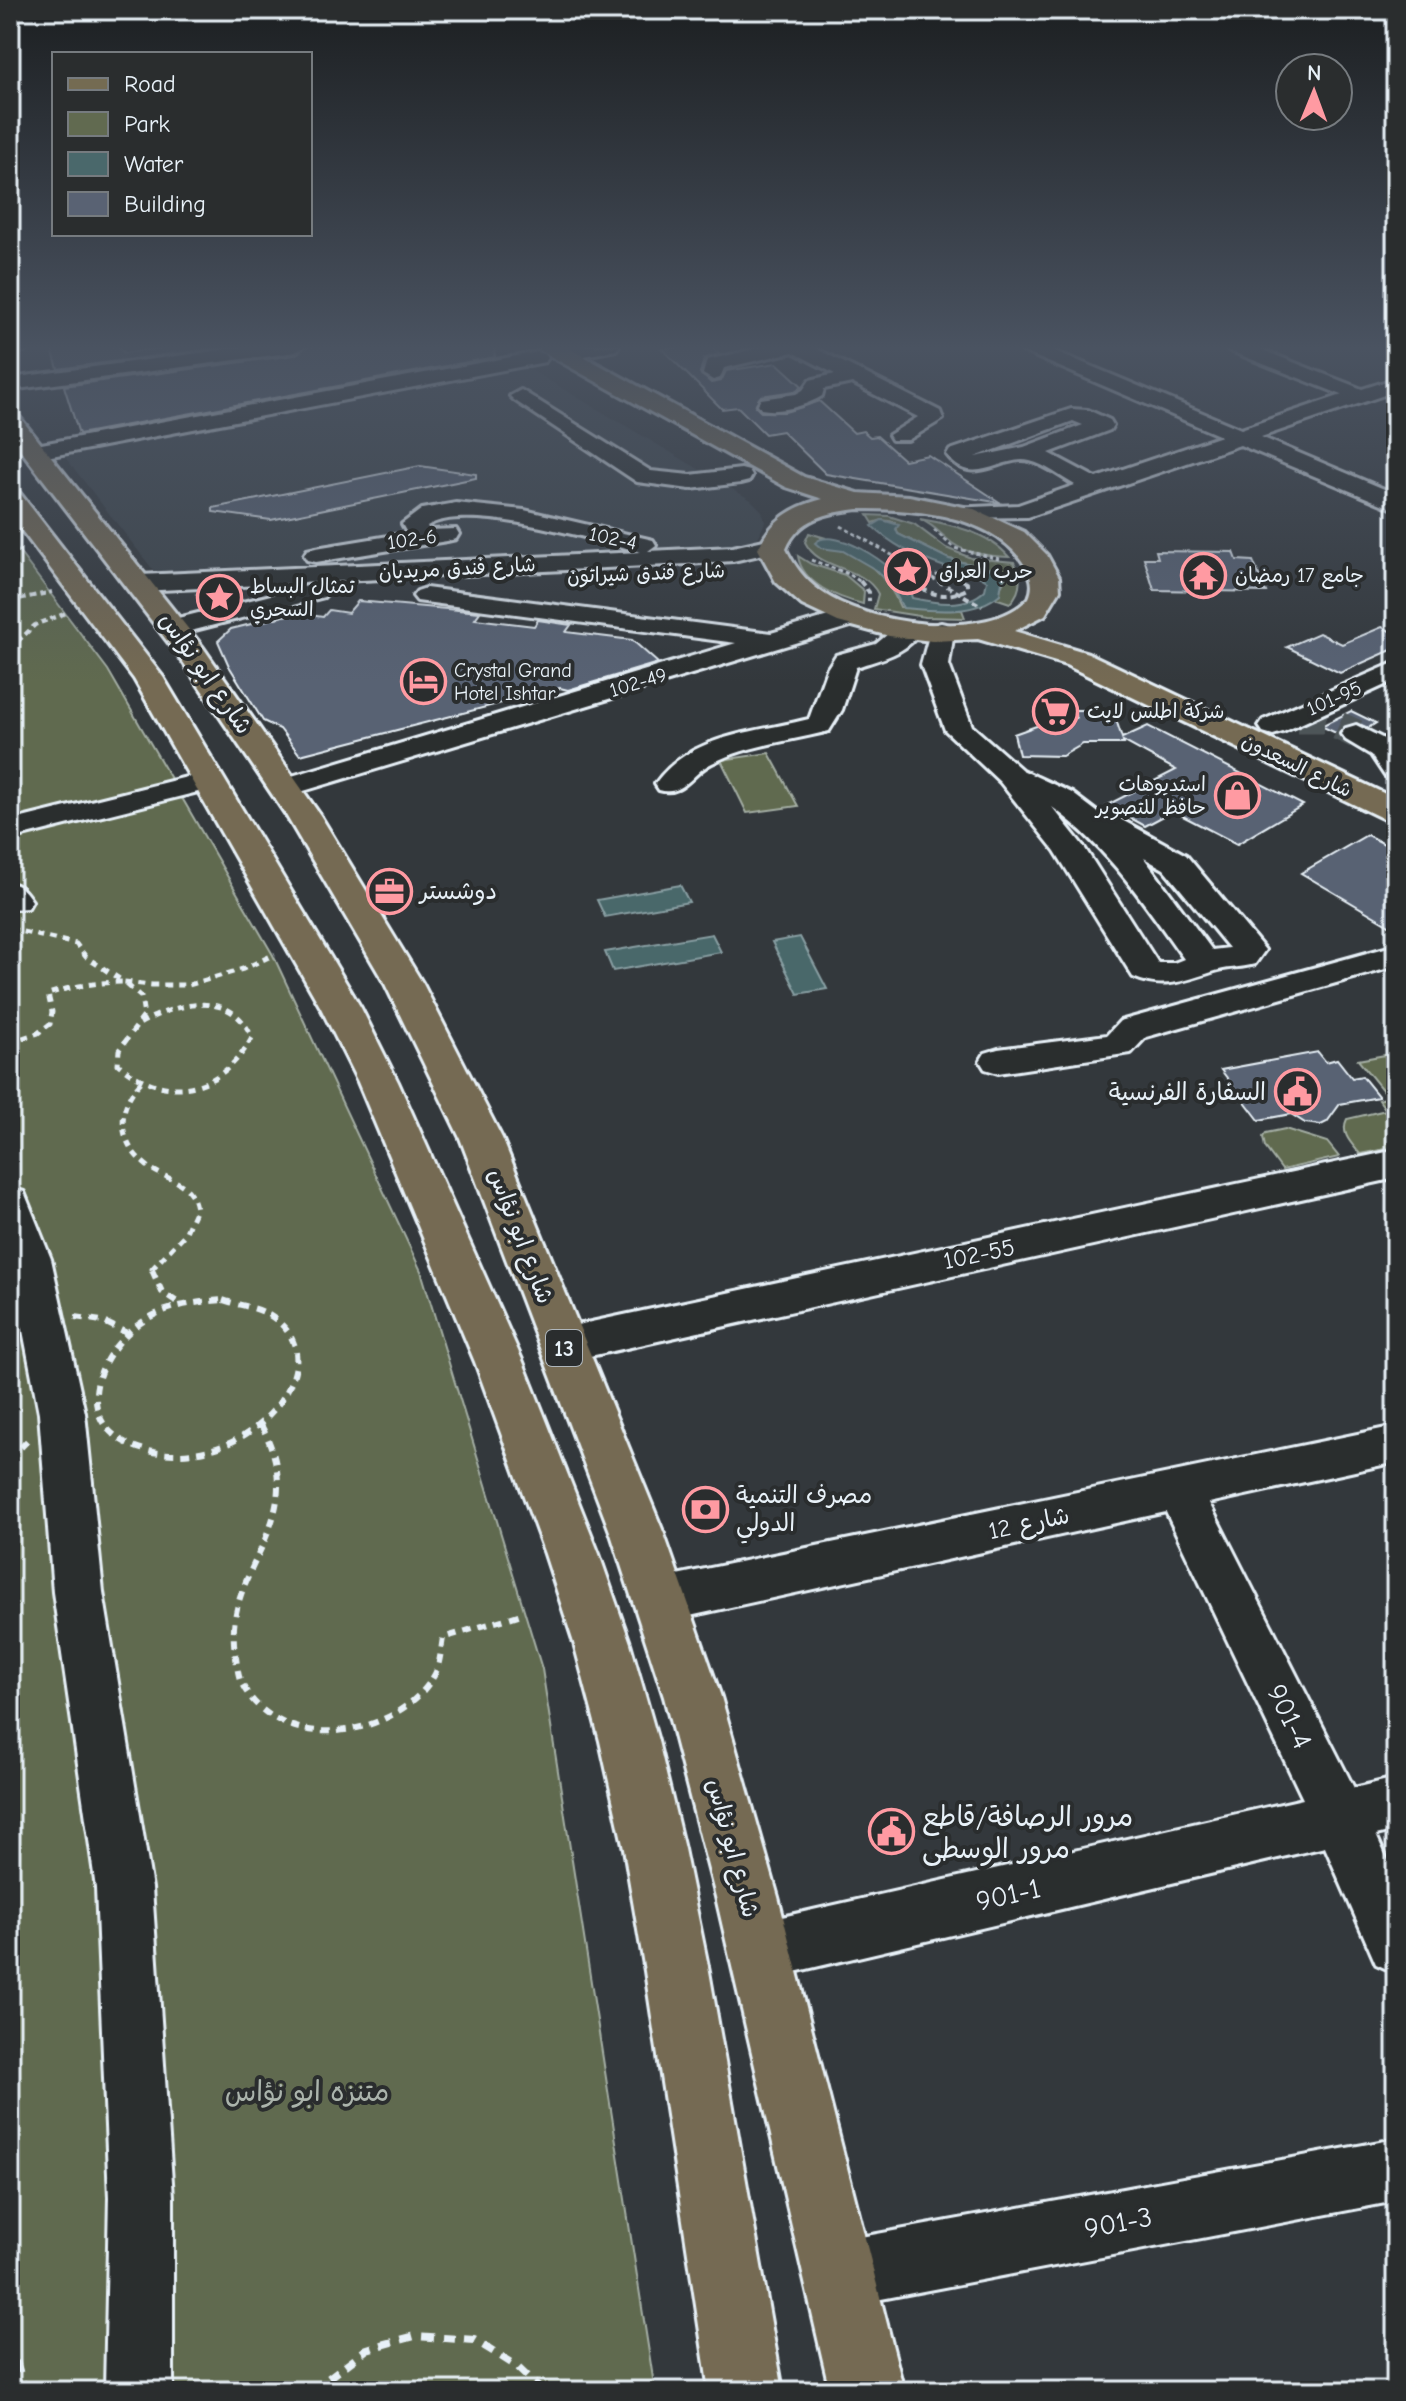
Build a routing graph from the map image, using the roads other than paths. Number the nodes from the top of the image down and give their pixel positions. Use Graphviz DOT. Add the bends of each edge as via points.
graph roads {
  1 [pos="35,458"];
  2 [pos="616,458"];
  3 [pos="713,458"];
  4 [pos="750,458"];
  5 [pos="963,458"];
  6 [pos="1004,458"];
  7 [pos="1038,458"];
  8 [pos="1176,458"];
  9 [pos="1245,458"];
  10 [pos="1289,458"];
  11 [pos="741,476"];
  12 [pos="1093,486"];
  13 [pos="10,497"];
  14 [pos="858,501"];
  15 [pos="1396,503"];
  16 [pos="959,513"];
  17 [pos="790,521"];
  18 [pos="549,523"];
  19 [pos="1031,542"];
  20 [pos="773,545"];
  21 [pos="687,557"];
  22 [pos="795,565"];
  23 [pos="617,568"];
  24 [pos="283,577"];
  25 [pos="337,580"];
  26 [pos="140,583"];
  27 [pos="1047,591"];
  28 [pos="426,596"];
  29 [pos="858,613"];
  30 [pos="736,614"];
  31 [pos="611,618"];
  32 [pos="976,630"];
  33 [pos="923,631"];
  34 [pos="181,636"];
  35 [pos="776,641"];
  36 [pos="135,659"];
  37 [pos="1396,670"];
  38 [pos="1273,726"];
  39 [pos="1368,739"];
  40 [pos="1011,776"];
  41 [pos="207,781"];
  42 [pos="670,784"];
  43 [pos="1396,784"];
  44 [pos="286,787"];
  45 [pos="1396,812"];
  46 [pos="1083,814"];
  47 [pos="10,830"];
  48 [pos="1396,955"];
  49 [pos="1203,962"];
  50 [pos="998,1061"];
  51 [pos="1396,1164"];
  52 [pos="10,1202"];
  53 [pos="563,1345"];
  54 [pos="1396,1444"];
  55 [pos="1179,1491"];
  56 [pos="662,1600"];
  57 [pos="1396,1804"];
  58 [pos="1340,1817"];
  59 [pos="1396,1944"];
  60 [pos="760,1951"];
  61 [pos="1396,2170"];
  62 [pos="839,2274"];
  63 [pos="139,2391"];
  64 [pos="746,2391"];
  65 [pos="867,2391"];
  1 -- 26 [label="main road, شارع ابو نؤاس / 13"];
  2 -- 11 [label="street" via="645,477 690,482"];
  3 -- 11 [label="main road"];
  4 -- 14 [label="main road" via="795,482"];
  5 -- 6 [label="street" via="981,463"];
  7 -- 12 [label="street"];
  8 -- 12 [label="street"];
  9 -- 19 [label="street"];
  10 -- 15 [label="street"];
  11 -- 17 [label="main road" via="777,500"];
  12 -- 16 [label="street" via="1020,512"];
  13 -- 36 [label="main road, شارع ابو نؤاس"];
  14 -- 16 [label="main road" via="909,503"];
  14 -- 17 [label="main road" via="825,506"];
  16 -- 19 [label="main road"];
  17 -- 20 [label="main road"];
  18 -- 21 [label="street, 102-4"];
  18 -- 24 [label="street, 102-6" via="314,556"];
  19 -- 27 [label="main road, شارع السعدون"];
  20 -- 21 [label="street"];
  20 -- 22 [label="main road" via="774,557"];
  21 -- 23 [label="street"];
  22 -- 23 [label="street, شارع فندق شيراتون" via="748,570"];
  22 -- 29 [label="main road" via="812,598"];
  23 -- 25 [label="street, شارع فندق شيراتون"];
  24 -- 25 [label="street"];
  24 -- 26 [label="street"];
  25 -- 34 [label="street, شارع فندق شيراتون"];
  26 -- 34 [label="main road, شارع ابو نؤاس / 13"];
  27 -- 32 [label="main road" via="1038,607 1016,621"];
  27 -- 38 [label="main road, شارع السعدون" via="1071,623 1108,649"];
  28 -- 31 [label="street"];
  29 -- 33 [label="main road"];
  29 -- 35 [label="street, 102-49"];
  30 -- 31 [label="street" via="645,603"];
  31 -- 35 [label="street"];
  32 -- 33 [label="main road"];
  32 -- 45 [label="main road, شارع السعدون" via="1077,659"];
  33 -- 40 [label="street" via="931,671 918,690 932,721 959,730"];
  33 -- 42 [label="street" via="876,656 846,661 838,671 830,713 819,725 707,753 678,770"];
  34 -- 36 [label="main road"];
  34 -- 44 [label="main road, شارع ابو نؤاس / 13"];
  35 -- 44 [label="street, 102-49"];
  36 -- 41 [label="main road, شارع ابو نؤاس"];
  37 -- 38 [label="street, 101-95"];
  38 -- 39 [label="street" via="1321,713"];
  38 -- 43 [label="main road, شارع السعدون"];
  40 -- 46 [label="street"];
  40 -- 49 [label="street" via="1068,847 1145,970 1186,972"];
  41 -- 47 [label="street"];
  41 -- 64 [label="main road, شارع ابو نؤاس" via="360,1044 499,1362 577,1569 629,1741 654,1849"];
  44 -- 53 [label="main road, شارع ابو نؤاس / 13" via="451,1073 527,1244"];
  46 -- 49 [label="street" via="1122,854"];
  46 -- 49 [label="street" via="1175,862 1248,950 1243,957"];
  48 -- 50 [label="street" via="1133,1029 1118,1045"];
  51 -- 53 [label="street, 102-55"];
  52 -- 63 [label="street" via="30,1259 62,1413 78,1592 124,1888 141,2197"];
  53 -- 56 [label="main road, شارع ابو نؤاس / 13"];
  54 -- 55 [label="street, شارع 12"];
  55 -- 56 [label="street, شارع 12"];
  55 -- 58 [label="street, 901-4"];
  56 -- 60 [label="main road, شارع ابو نؤاس / 13"];
  57 -- 58 [label="street, 901-1"];
  58 -- 59 [label="street, 901-4"];
  58 -- 60 [label="street, 901-1"];
  60 -- 62 [label="main road, شارع ابو نؤاس / 13"];
  61 -- 62 [label="street, 901-3"];
  62 -- 65 [label="main road, شارع ابو نؤاس / 13"];
}
